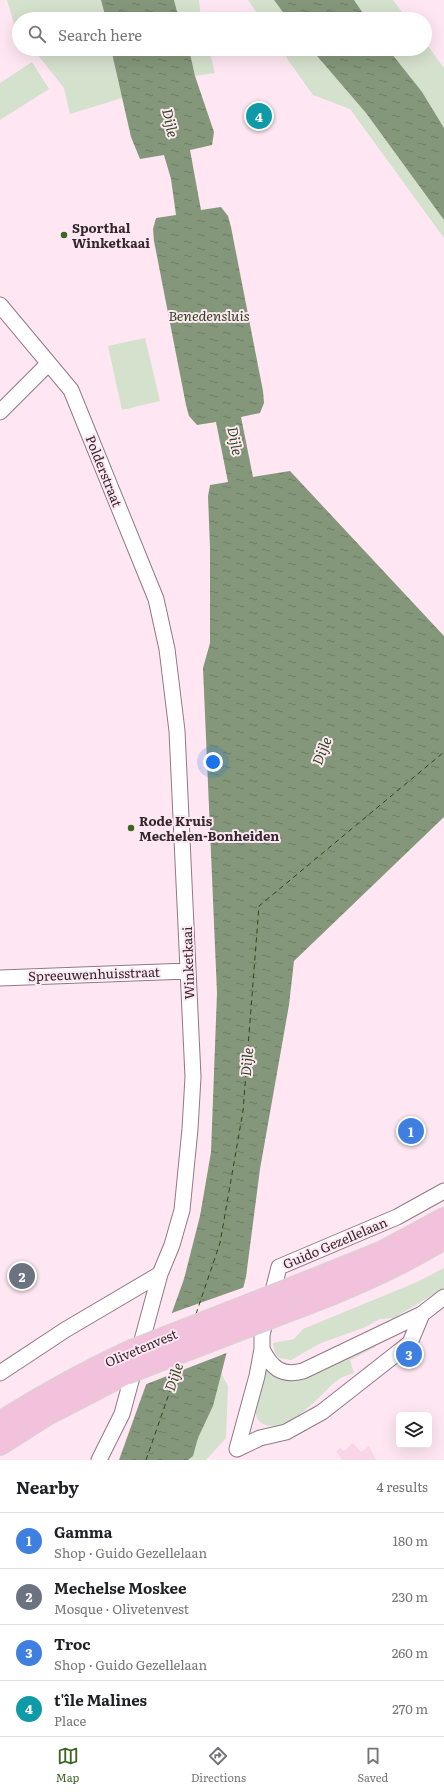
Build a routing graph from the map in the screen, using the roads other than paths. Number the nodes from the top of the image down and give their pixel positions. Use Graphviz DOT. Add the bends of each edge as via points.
graph roads {
  1 [pos="0,305"];
  2 [pos="48,364"];
  3 [pos="0,412"];
  4 [pos="167,649"];
  5 [pos="188,970"];
  6 [pos="0,978"];
  7 [pos="444,1191"];
  8 [pos="444,1219"];
  9 [pos="444,1238"];
  10 [pos="160,1274"];
  11 [pos="291,1289"];
  12 [pos="444,1297"];
  13 [pos="422,1314"];
  14 [pos="262,1349"];
  15 [pos="0,1373"];
  16 [pos="0,1423"];
  17 [pos="0,1444"];
  18 [pos="239,1454"];
  19 [pos="99,1460"];
  1 -- 2 [label="street, Polderstraat"];
  2 -- 3 [label="street"];
  2 -- 4 [label="street, Polderstraat" via="71,390 156,599"];
  4 -- 5 [label="street, Winketkaai" via="177,731"];
  5 -- 6 [label="street, Spreeuwenhuisstraat"];
  5 -- 10 [label="street, Winketkaai" via="192,1076 190,1129 182,1210"];
  7 -- 14 [label="street, Guido Gezellelaan" via="397,1217 279,1266 262,1335"];
  8 -- 11 [label="main road, Guido Gezellelaan" via="381,1254"];
  9 -- 17 [label="main road, Olivetenvest, bridge" via="342,1290 126,1373 47,1414"];
  10 -- 15 [label="street" via="65,1330"];
  10 -- 19 [label="street" via="122,1414"];
  11 -- 16 [label="main road, Olivetenvest, bridge" via="132,1350 62,1385"];
  12 -- 13 [label="street, Guido Gezellelaan"];
  13 -- 14 [label="street, Guido Gezellelaan" via="295,1374 282,1372 275,1367"];
  13 -- 18 [label="street, Guido Gezellelaan" via="410,1343 322,1412 286,1432 260,1438"];
  14 -- 18 [label="street, Guido Gezellelaan"];
}
